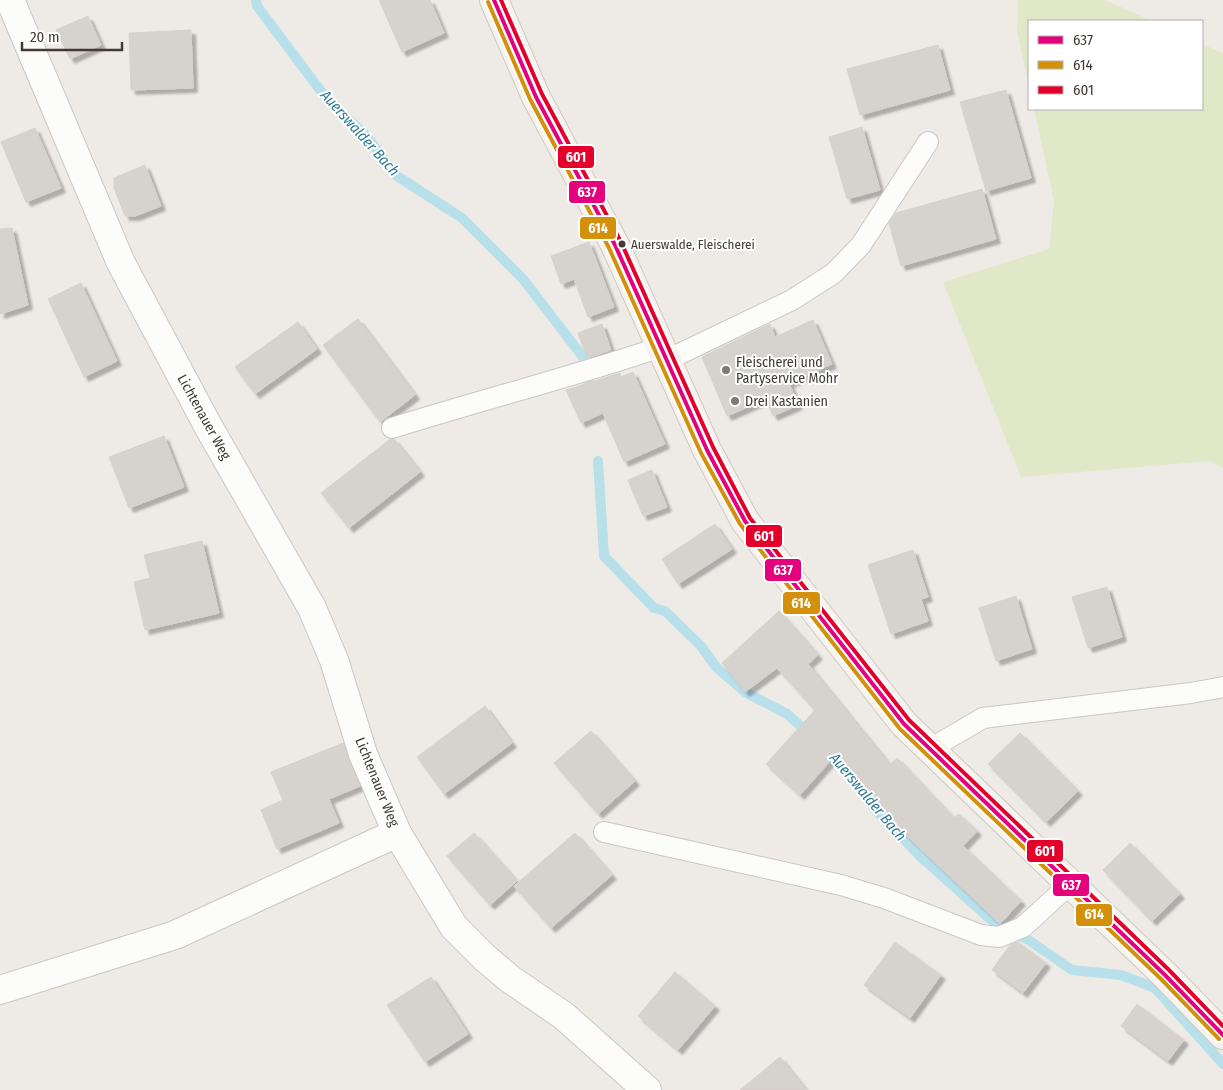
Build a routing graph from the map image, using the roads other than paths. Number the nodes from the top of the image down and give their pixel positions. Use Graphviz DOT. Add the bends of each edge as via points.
graph roads {
  1 [pos="10,0"];
  2 [pos="494,0"];
  3 [pos="928,142"];
  4 [pos="664,354"];
  5 [pos="392,428"];
  6 [pos="1223,686"];
  7 [pos="930,749"];
  8 [pos="604,832"];
  9 [pos="397,833"];
  10 [pos="1070,884"];
  11 [pos="0,990"];
  12 [pos="1223,1035"];
  13 [pos="647,1090"];
  1 -- 9 [label="street, Lichtenauer Weg" via="121,263 208,426 312,608 334,660 363,754"];
  2 -- 4 [label="main road" via="536,98 615,245"];
  3 -- 4 [label="lane" via="861,245 834,273 792,300"];
  4 -- 5 [label="lane" via="530,386"];
  4 -- 7 [label="main road" via="707,450 745,521 904,724"];
  6 -- 7 [label="lane" via="1191,693 983,718"];
  7 -- 10 [label="main road"];
  8 -- 10 [label="lane" via="841,885 981,935 1000,937 1023,927"];
  9 -- 11 [label="street, Lichtenauer Weg" via="175,935"];
  9 -- 13 [label="street, Lichtenauer Weg" via="454,927 510,979 564,1016"];
  10 -- 12 [label="main road"];
}
